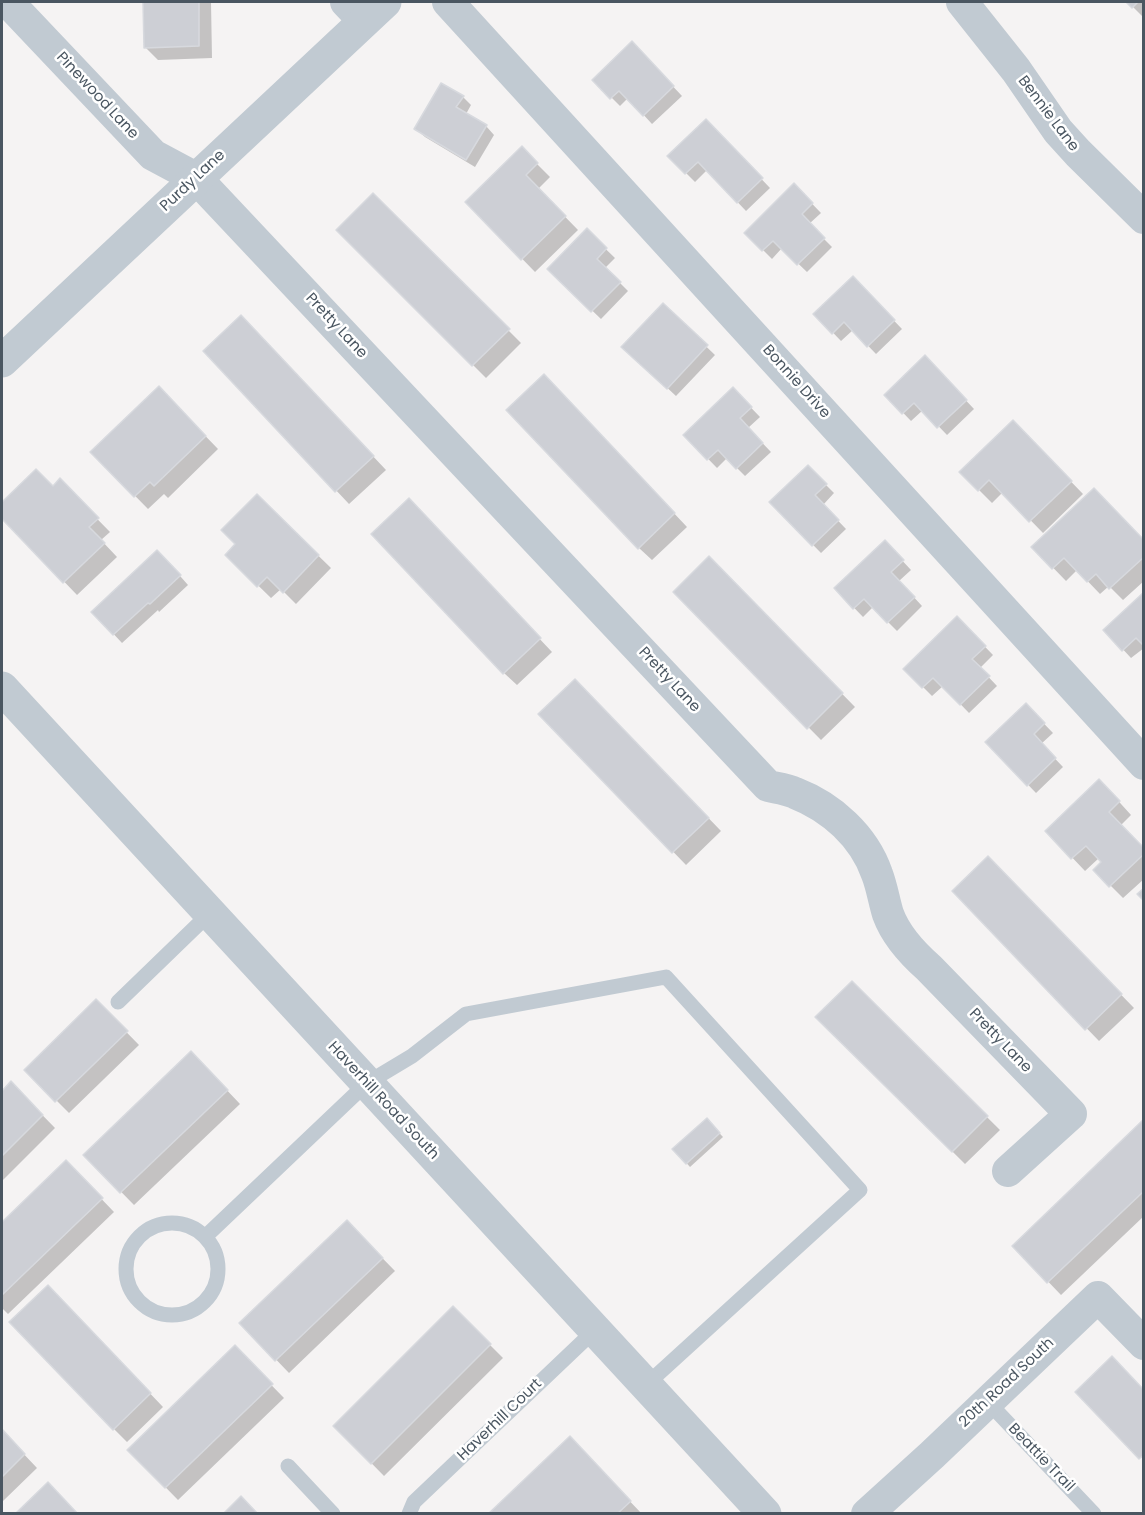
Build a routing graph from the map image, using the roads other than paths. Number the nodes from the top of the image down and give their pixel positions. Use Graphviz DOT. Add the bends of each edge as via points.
graph roads {
  1 [pos="8,2"];
  2 [pos="448,2"];
  3 [pos="962,2"];
  4 [pos="365,8"];
  5 [pos="196,178"];
  6 [pos="1143,218"];
  7 [pos="4,353"];
  8 [pos="2,688"];
  9 [pos="1143,764"];
  10 [pos="210,913"];
  11 [pos="118,1002"];
  12 [pos="367,1083"];
  13 [pos="1008,1171"];
  14 [pos="206,1236"];
  15 [pos="595,1330"];
  16 [pos="1143,1344"];
  17 [pos="646,1385"];
  18 [pos="988,1402"];
  19 [pos="288,1466"];
  20 [pos="333,1514"];
  21 [pos="409,1514"];
  22 [pos="765,1514"];
  23 [pos="867,1514"];
  24 [pos="1094,1514"];
  1 -- 5 [label="street, Pinewood Lane" via="153,155"];
  2 -- 9 [label="street, Bonnie Drive"];
  3 -- 6 [label="street, Bennie Lane" via="1016,69 1058,131"];
  4 -- 5 [label="street, Purdy Lane"];
  5 -- 7 [label="street, Purdy Lane"];
  5 -- 13 [label="street, Pretty Lane" via="768,786 814,801 852,831 877,872 889,916 912,954 1071,1114"];
  8 -- 10 [label="street, Haverhill Road South"];
  10 -- 11 [label="lane"];
  10 -- 12 [label="street, Haverhill Road South"];
  12 -- 14 [label="lane"];
  12 -- 15 [label="street, Haverhill Road South"];
  12 -- 17 [label="lane" via="412,1056 466,1014 666,977 860,1190"];
  14 -- 14 [label="lane" via="181,1223 152,1227 140,1235 127,1260 131,1289 139,1301 151,1310 172,1315 193,1310 204,1302 218,1276 214,1248"];
  15 -- 17 [label="street, Haverhill Road South"];
  15 -- 21 [label="lane, Haverhill Court" via="414,1502"];
  16 -- 18 [label="street, 20th Road South" via="1098,1297"];
  17 -- 22 [label="street, Haverhill Road South"];
  18 -- 23 [label="street, 20th Road South"];
  18 -- 24 [label="lane, Beattie Trail"];
  19 -- 20 [label="lane"];
}
